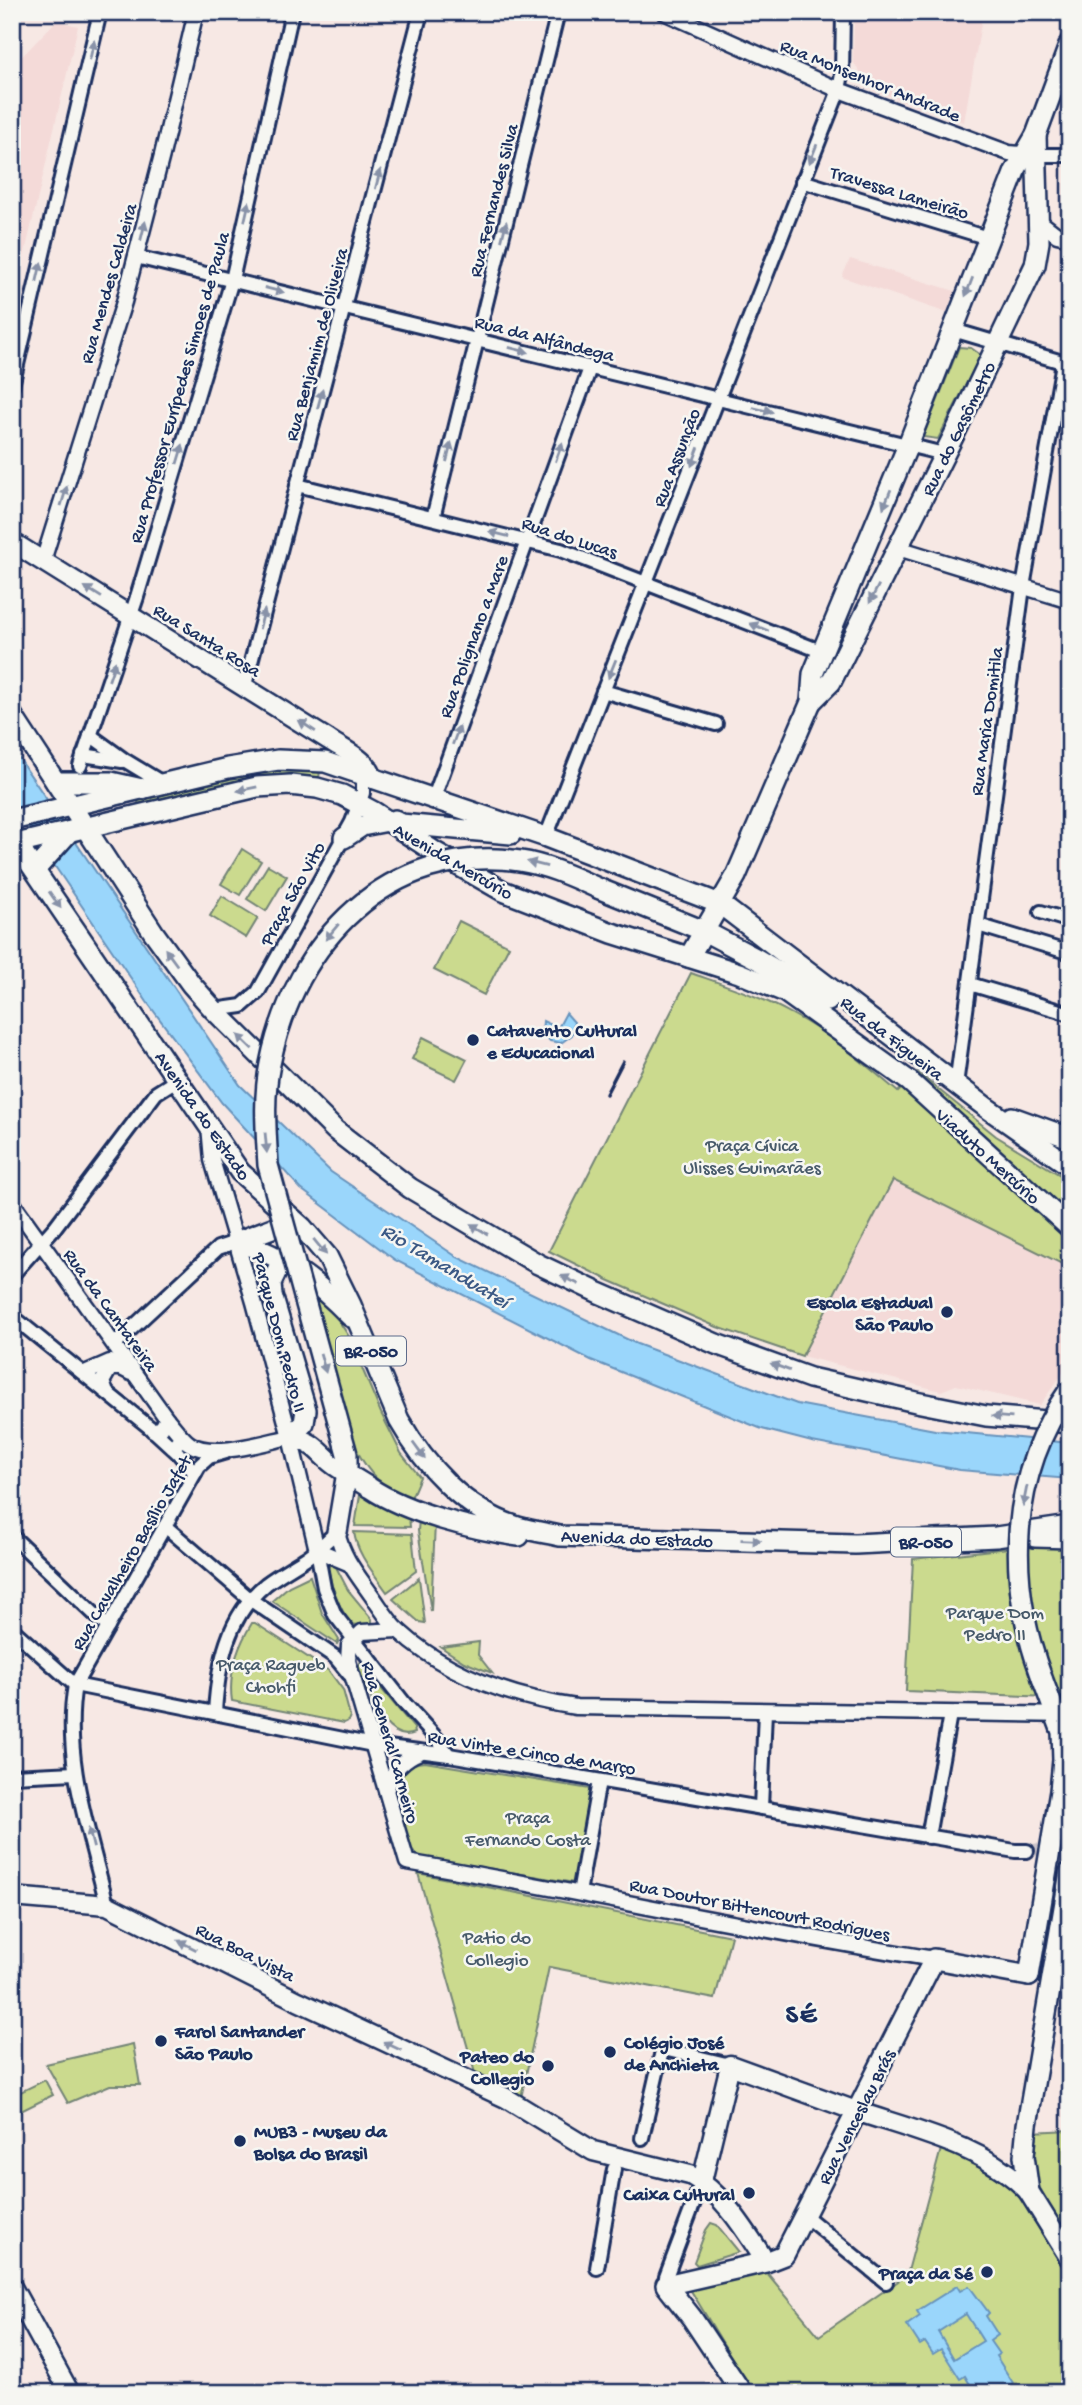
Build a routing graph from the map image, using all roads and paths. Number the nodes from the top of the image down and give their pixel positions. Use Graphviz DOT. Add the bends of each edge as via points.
graph roads {
  1 [pos="100,12"];
  2 [pos="196,12"];
  3 [pos="292,12"];
  4 [pos="421,12"];
  5 [pos="558,12"];
  6 [pos="664,12"];
  7 [pos="843,12"];
  8 [pos="1070,43"];
  9 [pos="839,90"];
  10 [pos="1032,149"];
  11 [pos="1070,155"];
  12 [pos="802,181"];
  13 [pos="1039,221"];
  14 [pos="1070,238"];
  15 [pos="988,239"];
  16 [pos="136,257"];
  17 [pos="232,280"];
  18 [pos="344,307"];
  19 [pos="953,330"];
  20 [pos="477,340"];
  21 [pos="999,343"];
  22 [pos="1067,364"];
  23 [pos="590,368"];
  24 [pos="12,386"];
  25 [pos="718,400"];
  26 [pos="908,445"];
  27 [pos="944,454"];
  28 [pos="297,485"];
  29 [pos="433,518"];
  30 [pos="527,541"];
  31 [pos="12,542"];
  32 [pos="898,548"];
  33 [pos="43,561"];
  34 [pos="646,582"];
  35 [pos="1023,587"];
  36 [pos="1070,601"];
  37 [pos="131,616"];
  38 [pos="823,652"];
  39 [pos="244,685"];
  40 [pos="603,691"];
  41 [pos="811,702"];
  42 [pos="12,715"];
  43 [pos="716,724"];
  44 [pos="90,735"];
  45 [pos="126,761"];
  46 [pos="367,773"];
  47 [pos="56,782"];
  48 [pos="164,784"];
  49 [pos="142,789"];
  50 [pos="433,800"];
  51 [pos="360,804"];
  52 [pos="69,806"];
  53 [pos="383,818"];
  54 [pos="17,819"];
  55 [pos="78,829"];
  56 [pos="543,836"];
  57 [pos="344,838"];
  58 [pos="19,841"];
  59 [pos="40,864"];
  60 [pos="720,904"];
  61 [pos="1041,912"];
  62 [pos="1070,921"];
  63 [pos="978,925"];
  64 [pos="704,931"];
  65 [pos="1069,952"];
  66 [pos="690,957"];
  67 [pos="739,973"];
  68 [pos="970,984"];
  69 [pos="812,990"];
  70 [pos="214,1010"];
  71 [pos="1070,1014"];
  72 [pos="884,1030"];
  73 [pos="178,1079"];
  74 [pos="909,1081"];
  75 [pos="956,1085"];
  76 [pos="987,1108"];
  77 [pos="208,1125"];
  78 [pos="1070,1138"];
  79 [pos="1070,1166"];
  80 [pos="12,1202"];
  81 [pos="302,1227"];
  82 [pos="1070,1228"];
  83 [pos="236,1242"];
  84 [pos="42,1243"];
  85 [pos="282,1260"];
  86 [pos="12,1275"];
  87 [pos="12,1316"];
  88 [pos="361,1328"];
  89 [pos="114,1345"];
  90 [pos="103,1363"];
  91 [pos="128,1370"];
  92 [pos="85,1373"];
  93 [pos="140,1381"];
  94 [pos="1070,1389"];
  95 [pos="105,1390"];
  96 [pos="167,1419"];
  97 [pos="1070,1423"];
  98 [pos="153,1430"];
  99 [pos="290,1437"];
  100 [pos="178,1442"];
  101 [pos="230,1450"];
  102 [pos="347,1463"];
  103 [pos="195,1473"];
  104 [pos="165,1526"];
  105 [pos="1070,1526"];
  106 [pos="337,1532"];
  107 [pos="561,1536"];
  108 [pos="996,1536"];
  109 [pos="13,1537"];
  110 [pos="1070,1538"];
  111 [pos="317,1550"];
  112 [pos="348,1563"];
  113 [pos="251,1600"];
  114 [pos="108,1627"];
  115 [pos="12,1629"];
  116 [pos="398,1630"];
  117 [pos="353,1640"];
  118 [pos="352,1679"];
  119 [pos="75,1685"];
  120 [pos="765,1711"];
  121 [pos="215,1712"];
  122 [pos="950,1714"];
  123 [pos="1063,1715"];
  124 [pos="373,1745"];
  125 [pos="420,1752"];
  126 [pos="449,1755"];
  127 [pos="75,1773"];
  128 [pos="12,1776"];
  129 [pos="599,1781"];
  130 [pos="387,1788"];
  131 [pos="761,1808"];
  132 [pos="928,1837"];
  133 [pos="1027,1851"];
  134 [pos="1070,1872"];
  135 [pos="579,1893"];
  136 [pos="12,1897"];
  137 [pos="107,1905"];
  138 [pos="933,1959"];
  139 [pos="1029,1976"];
  140 [pos="1044,2024"];
  141 [pos="730,2065"];
  142 [pos="857,2111"];
  143 [pos="642,2138"];
  144 [pos="614,2169"];
  145 [pos="702,2181"];
  146 [pos="1029,2192"];
  147 [pos="804,2215"];
  148 [pos="1070,2258"];
  149 [pos="766,2262"];
  150 [pos="597,2269"];
  151 [pos="886,2282"];
  152 [pos="666,2285"];
  153 [pos="12,2287"];
  154 [pos="70,2393"];
  155 [pos="742,2393"];
  24 -- 1 [label="street, one-way"];
  16 -- 2 [label="street, Rua Mendes Caldeira, one-way"];
  17 -- 3 [label="street, Rua Professor Eurípedes Simoes de Paula, one-way"];
  18 -- 4 [label="street, Rua Benjamim de Oliveira, one-way"];
  20 -- 5 [label="street, Rua Fernandes Silva, one-way"];
  6 -- 9 [label="street, Rua Monsenhor Andrade"];
  7 -- 9 [label="street, Rua Assunção"];
  8 -- 10 [label="main road, Rua do Gasômetro"];
  9 -- 10 [label="street, Rua Monsenhor Andrade" via="1009,153"];
  9 -- 12 [label="street, Rua Assunção, one-way"];
  10 -- 11 [label="street, Rua Monsenhor Andrade"];
  10 -- 13 [label="main road, Rua do Gasômetro"];
  10 -- 15 [label="main road, Rua do Gasômetro"];
  12 -- 15 [label="street, Travessa Lameirão"];
  12 -- 25 [label="street, Rua Assunção"];
  13 -- 14 [label="street" via="1057,235"];
  13 -- 21 [label="main road, Rua do Gasômetro" via="1035,265"];
  15 -- 19 [label="main road, Rua do Gasômetro, one-way"];
  16 -- 17 [label="street, Rua da Alfândega"];
  33 -- 16 [label="street, Rua Mendes Caldeira, one-way"];
  17 -- 18 [label="street, Rua da Alfândega, one-way"];
  37 -- 17 [label="street, Rua Professor Eurípedes Simoes de Paula, one-way"];
  18 -- 20 [label="street, Rua da Alfândega"];
  28 -- 18 [label="street, Rua Benjamim de Oliveira, one-way"];
  19 -- 21 [label="street"];
  19 -- 26 [label="main road, Rua do Gasômetro"];
  20 -- 23 [label="street, Rua da Alfândega, one-way"];
  29 -- 20 [label="street, Rua Fernandes Silva, one-way"];
  21 -- 22 [label="street"];
  21 -- 27 [label="main road, Rua do Gasômetro"];
  22 -- 35 [label="street, Rua Maria Domitila"];
  23 -- 25 [label="street, Rua da Alfândega"];
  30 -- 23 [label="street, Rua Polignano a Mare, one-way"];
  25 -- 26 [label="street, Rua da Alfândega, one-way"];
  25 -- 34 [label="street, Rua Assunção, one-way"];
  26 -- 27 [label="street, Rua da Alfândega"];
  26 -- 38 [label="main road, Rua do Gasômetro, one-way"];
  27 -- 32 [label="main road, Rua do Gasômetro"];
  28 -- 29 [label="street, Rua do Lucas"];
  39 -- 28 [label="street, Rua Benjamim de Oliveira, one-way"];
  30 -- 29 [label="street, Rua do Lucas, one-way"];
  30 -- 34 [label="street, Rua do Lucas"];
  50 -- 30 [label="street, Rua Polignano a Mare, one-way"];
  31 -- 33 [label="main road, Rua Santa Rosa"];
  32 -- 35 [label="street"];
  32 -- 41 [label="main road, Rua do Gasômetro, one-way" via="831,682"];
  37 -- 33 [label="main road, Rua Santa Rosa, one-way"];
  38 -- 34 [label="street, Rua do Lucas, one-way"];
  34 -- 40 [label="street, Rua Assunção, one-way"];
  35 -- 36 [label="street"];
  35 -- 63 [label="street, Rua Maria Domitila"];
  37 -- 39 [label="main road, Rua Santa Rosa"];
  44 -- 37 [label="street, Rua Professor Eurípedes Simoes de Paula, one-way"];
  38 -- 41 [label="main road, Rua do Gasômetro" via="813,674"];
  46 -- 39 [label="main road, Rua Santa Rosa, one-way"];
  40 -- 43 [label="street"];
  40 -- 56 [label="street, Rua Assunção"];
  41 -- 60 [label="main road, Rua do Gasômetro"];
  42 -- 47 [label="main road"];
  44 -- 45 [label="street"];
  44 -- 45 [label="street, Rua Professor Eurípedes Simoes de Paula" via="81,761"];
  45 -- 48 [label="street"];
  46 -- 48 [label="main road, Avenida Mercúrio" via="326,762 278,760"];
  46 -- 50 [label="main road, Avenida Mercúrio"];
  46 -- 51 [label="street, Praça São Vito"];
  47 -- 49 [label="main road" via="111,782"];
  47 -- 52 [label="main road"];
  48 -- 49 [label="main road, Avenida Mercúrio"];
  49 -- 52 [label="main road, Avenida Mercúrio"];
  50 -- 56 [label="main road, Avenida Mercúrio"];
  51 -- 53 [label="main road, Avenida Mercúrio"];
  51 -- 55 [label="main road, Avenida Mercúrio, one-way" via="317,788 257,787"];
  51 -- 57 [label="street, Praça São Vito"];
  52 -- 54 [label="main road, Avenida Mercúrio"];
  52 -- 55 [label="main road"];
  53 -- 56 [label="main road" via="401,824"];
  53 -- 57 [label="main road"];
  53 -- 66 [label="main road, Avenida Mercúrio" via="503,891"];
  55 -- 58 [label="main road, Avenida Mercúrio"];
  55 -- 59 [label="main road"];
  70 -- 55 [label="main road, one-way"];
  56 -- 60 [label="main road, Avenida Mercúrio"];
  57 -- 70 [label="street, Praça São Vito" via="258,992 242,1006"];
  58 -- 59 [label="main road, Avenida do Estado / BR-050"];
  59 -- 73 [label="main road, Avenida do Estado / BR-050, one-way"];
  60 -- 64 [label="main road, Rua do Gasômetro"];
  60 -- 72 [label="main road, Rua da Figueira"];
  61 -- 62 [label="street"];
  63 -- 65 [label="street"];
  63 -- 68 [label="street, Rua Maria Domitila"];
  64 -- 66 [label="main road, Rua do Gasômetro"];
  64 -- 69 [label="main road"];
  64 -- 102 [label="main road, one-way, bridge" via="552,868 523,861 468,859 439,864 390,883 347,914 306,969 290,998 270,1064 265,1125 268,1165"];
  66 -- 67 [label="main road, Avenida Mercúrio"];
  67 -- 69 [label="main road" via="754,972 800,990"];
  67 -- 74 [label="main road, Avenida Mercúrio" via="785,992"];
  68 -- 71 [label="street"];
  68 -- 75 [label="street, Rua Maria Domitila"];
  69 -- 72 [label="main road" via="867,1026"];
  97 -- 70 [label="main road, one-way" via="986,1416 810,1378 716,1344 587,1288 410,1188 335,1130"];
  72 -- 74 [label="main road"];
  72 -- 75 [label="main road, Rua da Figueira"];
  73 -- 77 [label="main road, Avenida do Estado / BR-050"];
  73 -- 84 [label="street" via="156,1093"];
  74 -- 82 [label="main road, Viaduto Mercúrio"];
  75 -- 76 [label="main road, Rua da Figueira"];
  76 -- 78 [label="main road"];
  76 -- 79 [label="main road, Rua da Figueira"];
  77 -- 81 [label="main road, Avenida do Estado / BR-050" via="240,1172"];
  77 -- 83 [label="street, Parque Dom Pedro II" via="212,1160"];
  80 -- 84 [label="street, Rua da Cantareira"];
  81 -- 83 [label="main road" via="275,1227"];
  81 -- 88 [label="main road, Avenida do Estado / BR-050, one-way" via="327,1256"];
  83 -- 85 [label="main road"];
  83 -- 89 [label="street" via="218,1248"];
  83 -- 99 [label="street, Parque Dom Pedro II"];
  84 -- 86 [label="street"];
  84 -- 89 [label="street, Rua da Cantareira"];
  85 -- 88 [label="main road" via="326,1292"];
  85 -- 99 [label="main road" via="271,1283 272,1295 306,1410 304,1423"];
  87 -- 92 [label="street"];
  88 -- 107 [label="main road, Avenida do Estado / BR-050, one-way" via="399,1420 430,1467 468,1502 516,1526"];
  89 -- 90 [label="street"];
  89 -- 93 [label="street, Rua da Cantareira"];
  90 -- 91 [label="street"];
  90 -- 92 [label="street"];
  91 -- 93 [label="street"];
  91 -- 95 [label="street" via="107,1370 102,1382"];
  92 -- 95 [label="street"];
  93 -- 96 [label="street, Rua da Cantareira"];
  94 -- 123 [label="main road, one-way, bridge" via="1037,1452 1027,1483 1018,1549 1018,1582 1030,1647"];
  95 -- 98 [label="street"];
  96 -- 98 [label="street" via="161,1429"];
  96 -- 100 [label="street, Rua da Cantareira"];
  98 -- 100 [label="street"];
  99 -- 101 [label="street, Rua Cavalheiro Basílio Jafet"];
  99 -- 102 [label="main road" via="313,1444 332,1463"];
  99 -- 111 [label="street, Parque Dom Pedro II"];
  100 -- 101 [label="street, Rua Cavalheiro Basílio Jafet"];
  100 -- 103 [label="street"];
  101 -- 103 [label="street, Rua Cavalheiro Basílio Jafet" via="208,1457"];
  102 -- 106 [label="main road"];
  102 -- 107 [label="main road" via="372,1490 401,1504 503,1534"];
  103 -- 104 [label="street, Rua Cavalheiro Basílio Jafet"];
  104 -- 113 [label="street"];
  104 -- 114 [label="street, Rua Cavalheiro Basílio Jafet"];
  105 -- 108 [label="main road, Avenida do Estado / BR-050"];
  106 -- 111 [label="street"];
  106 -- 112 [label="street"];
  107 -- 108 [label="main road, Avenida do Estado / BR-050, one-way" via="855,1544"];
  108 -- 110 [label="main road, Avenida do Estado"];
  109 -- 114 [label="street"];
  111 -- 112 [label="street"];
  111 -- 113 [label="street"];
  111 -- 117 [label="street, Parque Dom Pedro II" via="328,1602"];
  112 -- 116 [label="street"];
  113 -- 118 [label="street" via="335,1657"];
  113 -- 121 [label="street" via="223,1653"];
  114 -- 119 [label="street, Rua Cavalheiro Basílio Jafet"];
  115 -- 119 [label="street"];
  116 -- 117 [label="street, Rua General Carneiro" via="362,1632"];
  116 -- 120 [label="street" via="463,1674 537,1701 576,1707"];
  117 -- 118 [label="street, Rua General Carneiro" via="347,1655"];
  117 -- 126 [label="street"];
  118 -- 124 [label="street, Rua General Carneiro"];
  119 -- 121 [label="street, Rua Vinte e Cinco de Março"];
  119 -- 127 [label="street" via="71,1707"];
  120 -- 122 [label="street"];
  120 -- 131 [label="street"];
  121 -- 124 [label="street, Rua Vinte e Cinco de Março"];
  122 -- 123 [label="street"];
  122 -- 132 [label="street"];
  123 -- 139 [label="main road" via="1060,1791"];
  124 -- 125 [label="street, Rua Vinte e Cinco de Março"];
  124 -- 130 [label="street, Rua General Carneiro"];
  125 -- 126 [label="street, Rua Vinte e Cinco de Março"];
  125 -- 130 [label="street" via="402,1762"];
  126 -- 129 [label="street, Rua Vinte e Cinco de Março"];
  127 -- 128 [label="street"];
  137 -- 127 [label="street, one-way"];
  129 -- 131 [label="street, Rua Vinte e Cinco de Março"];
  129 -- 135 [label="street"];
  130 -- 135 [label="street, Rua General Carneiro" via="407,1862"];
  131 -- 132 [label="street, Rua Vinte e Cinco de Março"];
  132 -- 133 [label="street, Rua Vinte e Cinco de Março"];
  134 -- 140 [label="main road"];
  135 -- 138 [label="street, Rua Doutor Bittencourt Rodrigues"];
  136 -- 137 [label="main road, Rua Boa Vista"];
  145 -- 137 [label="main road, Rua Boa Vista, one-way" via="593,2151 506,2098"];
  138 -- 139 [label="main road"];
  138 -- 142 [label="main road, Rua Venceslau Brás"];
  139 -- 140 [label="main road" via="1041,1993"];
  140 -- 146 [label="main road" via="1024,2156"];
  141 -- 142 [label="main road"];
  141 -- 143 [label="street" via="662,2051"];
  141 -- 145 [label="main road"];
  142 -- 146 [label="main road" via="996,2164"];
  142 -- 147 [label="main road, Rua Venceslau Brás"];
  144 -- 150 [label="street"];
  145 -- 149 [label="main road" via="733,2214"];
  145 -- 152 [label="street"];
  146 -- 148 [label="main road"];
  147 -- 149 [label="main road, Rua Venceslau Brás" via="784,2255"];
  147 -- 151 [label="street"];
  149 -- 152 [label="main road"];
  152 -- 155 [label="main road"];
  153 -- 154 [label="main road"];
}
